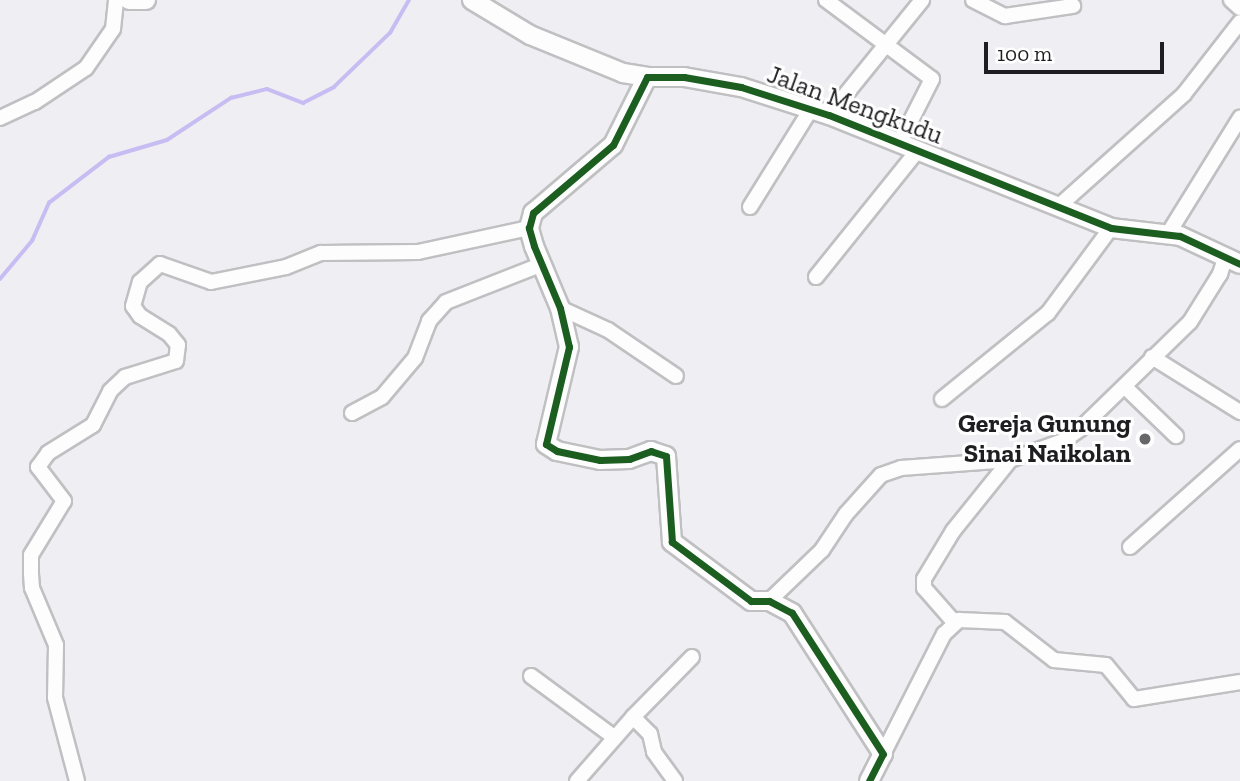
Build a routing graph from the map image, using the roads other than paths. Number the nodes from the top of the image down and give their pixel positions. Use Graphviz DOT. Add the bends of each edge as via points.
graph roads {
  1 [pos="116,0"];
  2 [pos="129,0"];
  3 [pos="146,0"];
  4 [pos="472,0"];
  5 [pos="826,0"];
  6 [pos="922,0"];
  7 [pos="973,0"];
  8 [pos="1231,0"];
  9 [pos="1073,5"];
  10 [pos="1240,8"];
  11 [pos="1240,22"];
  12 [pos="889,44"];
  13 [pos="647,77"];
  14 [pos="811,109"];
  15 [pos="829,115"];
  16 [pos="0,118"];
  17 [pos="1240,118"];
  18 [pos="901,142"];
  19 [pos="919,149"];
  20 [pos="1060,205"];
  21 [pos="750,207"];
  22 [pos="529,228"];
  23 [pos="1111,228"];
  24 [pos="1168,234"];
  25 [pos="1233,260"];
  26 [pos="540,265"];
  27 [pos="817,277"];
  28 [pos="560,308"];
  29 [pos="1152,357"];
  30 [pos="676,376"];
  31 [pos="1125,387"];
  32 [pos="942,399"];
  33 [pos="1240,412"];
  34 [pos="352,413"];
  35 [pos="1176,436"];
  36 [pos="1240,449"];
  37 [pos="1010,460"];
  38 [pos="1130,547"];
  39 [pos="769,601"];
  40 [pos="954,622"];
  41 [pos="692,657"];
  42 [pos="531,676"];
  43 [pos="1240,682"];
  44 [pos="634,717"];
  45 [pos="615,738"];
  46 [pos="883,754"];
  47 [pos="77,781"];
  48 [pos="577,781"];
  49 [pos="676,781"];
  50 [pos="869,781"];
  1 -- 16 [label="street" via="113,29 86,68 35,102"];
  2 -- 3 [label="street"];
  4 -- 13 [label="street, Jalan Mengkudu" via="530,35 623,73"];
  5 -- 12 [label="street"];
  6 -- 12 [label="street"];
  7 -- 9 [label="street" via="1005,16"];
  8 -- 10 [label="street"];
  11 -- 20 [label="street" via="1184,94"];
  12 -- 15 [label="street"];
  12 -- 18 [label="street" via="932,79"];
  13 -- 14 [label="street, Jalan Mengkudu" via="684,77 741,87"];
  13 -- 22 [label="street" via="613,145 538,207"];
  14 -- 15 [label="street, Jalan Mengkudu"];
  14 -- 21 [label="street"];
  15 -- 18 [label="street, Jalan Mengkudu"];
  17 -- 24 [label="street"];
  18 -- 19 [label="street, Jalan Mengkudu"];
  19 -- 20 [label="street, Jalan Mengkudu"];
  19 -- 27 [label="street"];
  20 -- 23 [label="street, Jalan Mengkudu"];
  22 -- 26 [label="street"];
  22 -- 47 [label="street" via="418,252 321,253 286,267 211,282 159,264 141,282 133,306 178,345 176,361 125,377 110,391 93,425 48,453 38,467 64,501 31,555 31,573 32,588 56,645 55,698"];
  23 -- 24 [label="street, Jalan Mengkudu"];
  23 -- 32 [label="street" via="1048,313"];
  24 -- 25 [label="street, Jalan Mengkudu"];
  25 -- 29 [label="street" via="1190,322"];
  26 -- 28 [label="street"];
  26 -- 34 [label="street" via="446,302 429,321 415,358 382,397"];
  28 -- 30 [label="street" via="608,330"];
  28 -- 39 [label="street" via="569,361 546,444 557,451 600,460 629,459 650,451 666,456 670,463 672,542 751,601"];
  29 -- 31 [label="street"];
  29 -- 33 [label="street"];
  31 -- 35 [label="street"];
  31 -- 37 [label="street" via="1063,441"];
  36 -- 38 [label="street"];
  37 -- 39 [label="street" via="901,468 881,475 822,550"];
  37 -- 40 [label="street" via="953,531 924,579 924,587"];
  39 -- 46 [label="street" via="792,613"];
  40 -- 43 [label="street" via="1004,622 1054,660 1106,664 1134,699"];
  40 -- 46 [label="street"];
  41 -- 44 [label="street"];
  42 -- 45 [label="street"];
  44 -- 45 [label="street"];
  44 -- 49 [label="street" via="650,734 654,752"];
  45 -- 48 [label="street"];
  46 -- 50 [label="street"];
}
